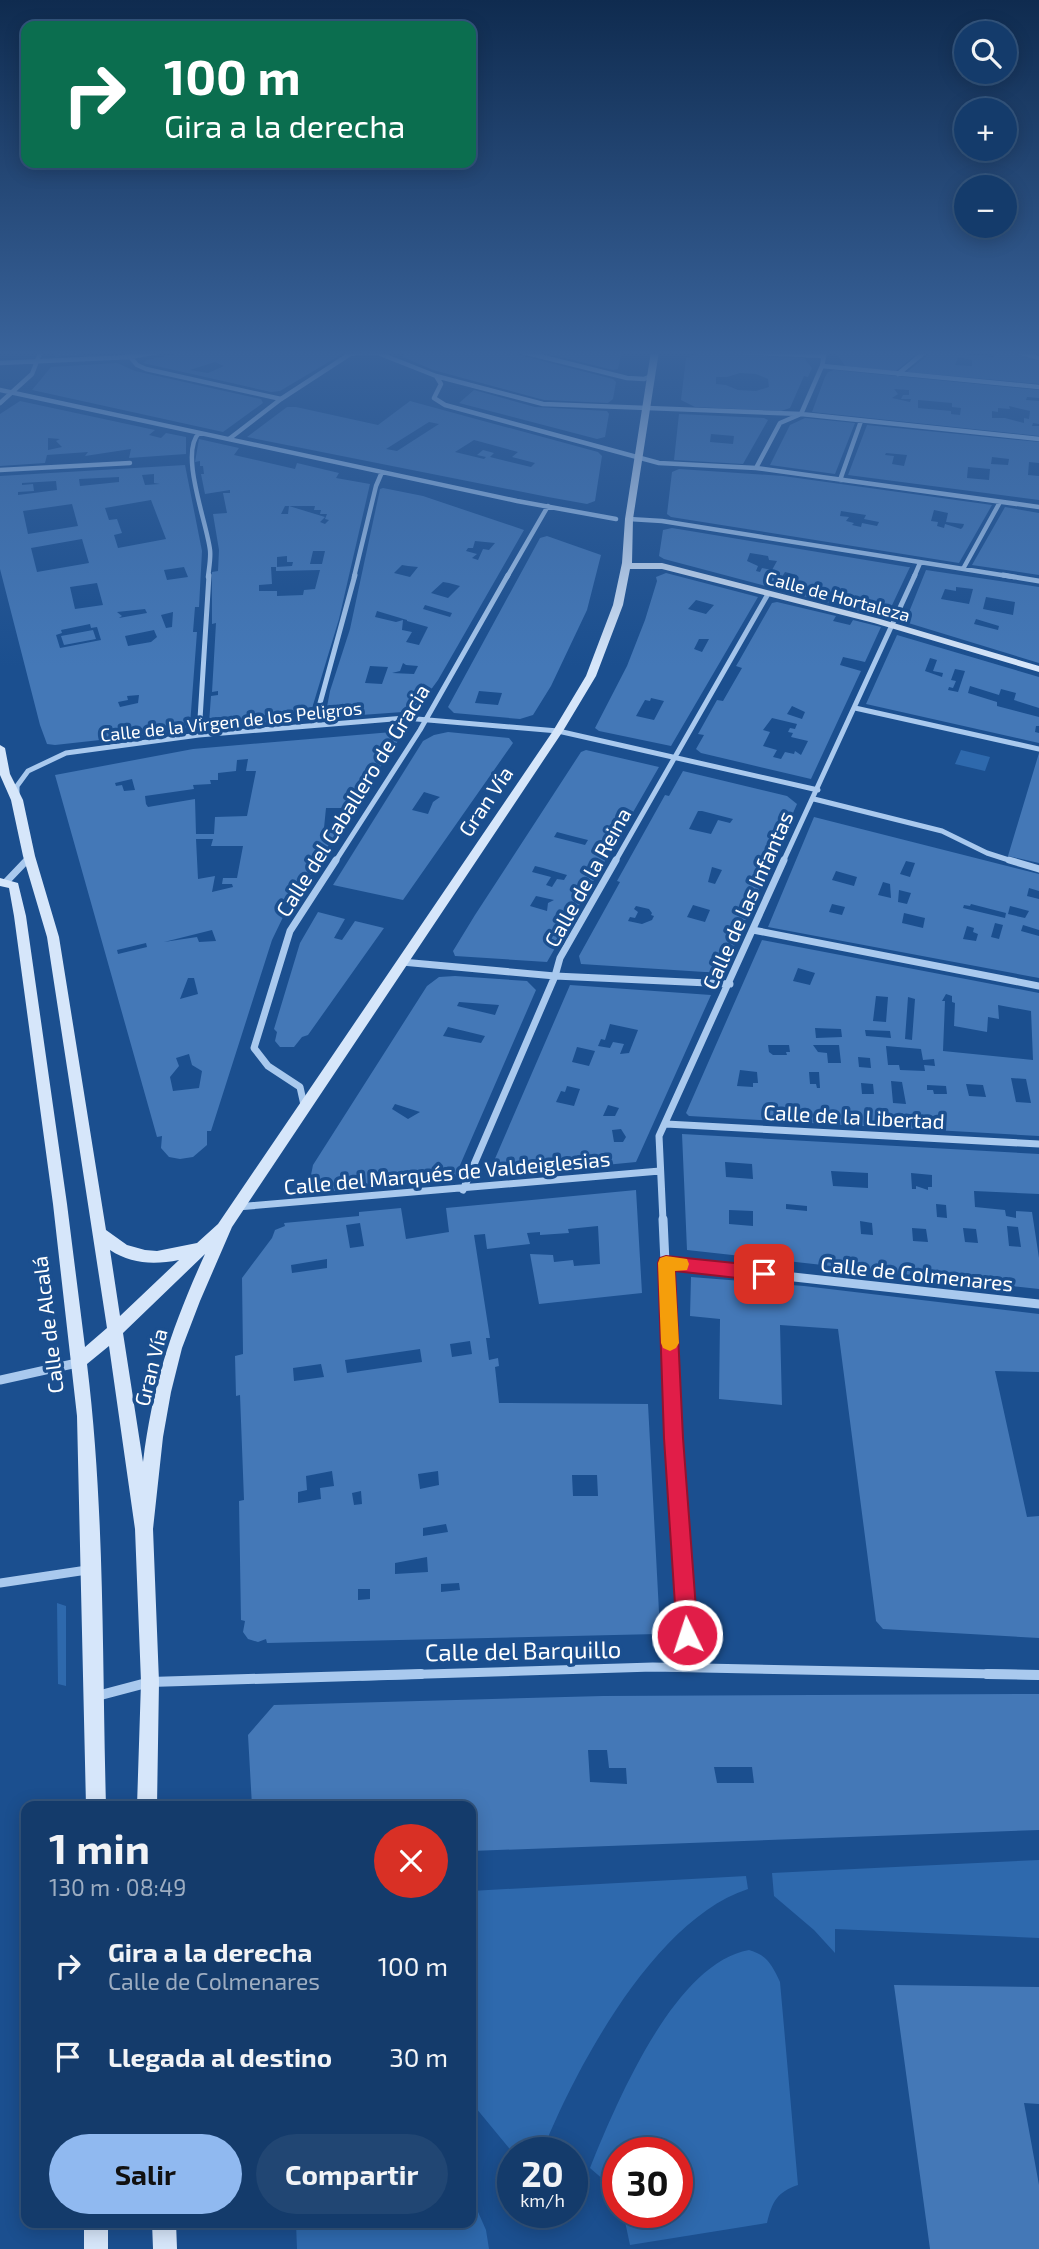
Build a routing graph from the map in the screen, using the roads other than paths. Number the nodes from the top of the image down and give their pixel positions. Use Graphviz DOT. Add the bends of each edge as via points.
graph roads {
  1 [pos="192,456"];
  2 [pos="308,456"];
  3 [pos="635,456"];
  4 [pos="762,456"];
  5 [pos="849,456"];
  6 [pos="639,457"];
  7 [pos="130,463"];
  8 [pos="756,468"];
  9 [pos="0,470"];
  10 [pos="383,472"];
  11 [pos="840,480"];
  12 [pos="1000,502"];
  13 [pos="548,506"];
  14 [pos="1039,507"];
  15 [pos="616,519"];
  16 [pos="629,519"];
  17 [pos="920,563"];
  18 [pos="626,566"];
  19 [pos="963,569"];
  20 [pos="1039,581"];
  21 [pos="768,594"];
  22 [pos="893,626"];
  23 [pos="1039,669"];
  24 [pos="855,708"];
  25 [pos="426,718"];
  26 [pos="314,725"];
  27 [pos="558,731"];
  28 [pos="199,735"];
  29 [pos="0,748"];
  30 [pos="1036,748"];
  31 [pos="676,756"];
  32 [pos="818,790"];
  33 [pos="814,799"];
  34 [pos="17,800"];
  35 [pos="29,856"];
  36 [pos="1039,869"];
  37 [pos="3,882"];
  38 [pos="753,930"];
  39 [pos="402,962"];
  40 [pos="555,976"];
  41 [pos="730,984"];
  42 [pos="1039,986"];
  43 [pos="303,1109"];
  44 [pos="666,1124"];
  45 [pos="1039,1144"];
  46 [pos="660,1171"];
  47 [pos="463,1189"];
  48 [pos="236,1208"];
  49 [pos="226,1224"];
  50 [pos="100,1233"];
  51 [pos="201,1247"];
  52 [pos="666,1263"];
  53 [pos="1039,1304"];
  54 [pos="115,1331"];
  55 [pos="77,1363"];
  56 [pos="0,1380"];
  57 [pos="144,1529"];
  58 [pos="92,1569"];
  59 [pos="0,1583"];
  60 [pos="690,1667"];
  61 [pos="1039,1675"];
  62 [pos="150,1682"];
  63 [pos="93,1697"];
  64 [pos="96,1801"];
  65 [pos="147,1801"];
  66 [pos="96,2228"];
  67 [pos="164,2228"];
  68 [pos="96,2249"];
  69 [pos="165,2249"];
  1 -- 28 [label="street" via="210,551"];
  2 -- 10 [label="street"];
  3 -- 6 [label="street"];
  4 -- 8 [label="street"];
  5 -- 11 [label="street"];
  6 -- 8 [label="street" via="659,463"];
  6 -- 16 [label="street, Gran Vía"];
  7 -- 9 [label="street"];
  8 -- 11 [label="street"];
  10 -- 13 [label="street"];
  10 -- 26 [label="street"];
  11 -- 12 [label="street"];
  12 -- 14 [label="street"];
  12 -- 19 [label="street"];
  13 -- 15 [label="street"];
  13 -- 25 [label="street, Calle del Caballero de Gracia"];
  16 -- 17 [label="street"];
  16 -- 18 [label="street, Gran Vía"];
  17 -- 19 [label="street"];
  17 -- 22 [label="street, Calle de las Infantas"];
  18 -- 21 [label="street, Calle de Hortaleza" via="662,566"];
  18 -- 27 [label="street, Gran Vía" via="606,642"];
  19 -- 20 [label="street"];
  21 -- 22 [label="street, Calle de Hortaleza"];
  21 -- 31 [label="street, Calle de la Reina"];
  22 -- 23 [label="street, Calle de Hortaleza"];
  22 -- 24 [label="street, Calle de las Infantas"];
  24 -- 30 [label="street"];
  24 -- 32 [label="street, Calle de las Infantas"];
  25 -- 26 [label="street, Calle de la Virgen de los Peligros"];
  25 -- 27 [label="street, Calle de la Virgen de los Peligros"];
  25 -- 43 [label="street, Calle del Caballero de Gracia" via="290,931 254,1048 268,1069 298,1082 303,1089"];
  26 -- 28 [label="street, Calle de la Virgen de los Peligros"];
  27 -- 31 [label="street, Calle de la Virgen de los Peligros"];
  27 -- 39 [label="street, Gran Vía"];
  28 -- 34 [label="street, Calle de la Virgen de los Peligros" via="55,757 29,771 17,786"];
  29 -- 34 [label="street"];
  31 -- 32 [label="street, Calle de la Virgen de los Peligros"];
  31 -- 40 [label="street, Calle de la Reina" via="560,958"];
  32 -- 33 [label="street, Calle de las Infantas"];
  33 -- 36 [label="street" via="942,831 1006,860"];
  33 -- 38 [label="street, Calle de las Infantas"];
  34 -- 35 [label="street"];
  35 -- 37 [label="street, Calle de Alcalá" via="24,866"];
  35 -- 50 [label="street" via="54,937"];
  37 -- 55 [label="street, Calle de Alcalá" via="14,886 20,916"];
  38 -- 41 [label="street, Calle de las Infantas"];
  38 -- 42 [label="street"];
  39 -- 40 [label="street"];
  39 -- 43 [label="street, Gran Vía"];
  40 -- 41 [label="street"];
  40 -- 47 [label="street, Calle de la Reina"];
  41 -- 44 [label="street, Calle de las Infantas"];
  43 -- 48 [label="street, Gran Vía"];
  44 -- 45 [label="street, Calle de la Libertad"];
  44 -- 46 [label="street, Calle de las Infantas" via="658,1144"];
  46 -- 47 [label="street, Calle del Marqués de Valdeiglesias"];
  46 -- 52 [label="street, Calle de las Infantas"];
  47 -- 48 [label="street, Calle del Marqués de Valdeiglesias"];
  48 -- 49 [label="street, Gran Vía"];
  49 -- 51 [label="street, Gran Vía"];
  49 -- 57 [label="street, Gran Vía" via="173,1350 163,1388"];
  50 -- 51 [label="street" via="112,1246 145,1257"];
  50 -- 54 [label="street"];
  51 -- 54 [label="street, Gran Vía"];
  52 -- 53 [label="street, Calle de Colmenares"];
  52 -- 60 [label="street, Calle de las Infantas"];
  54 -- 55 [label="street, Gran Vía"];
  54 -- 57 [label="street"];
  55 -- 56 [label="street"];
  55 -- 58 [label="street, Calle de Alcalá" via="85,1416"];
  57 -- 62 [label="street"];
  58 -- 59 [label="street"];
  58 -- 63 [label="street, Calle de Alcalá"];
  60 -- 61 [label="street, Calle del Barquillo"];
  60 -- 62 [label="street, Calle del Barquillo"];
  62 -- 63 [label="street, Calle del Barquillo"];
  62 -- 65 [label="street"];
  63 -- 64 [label="street, Calle de Alcalá"];
  66 -- 68 [label="street"];
  67 -- 69 [label="street"];
}
